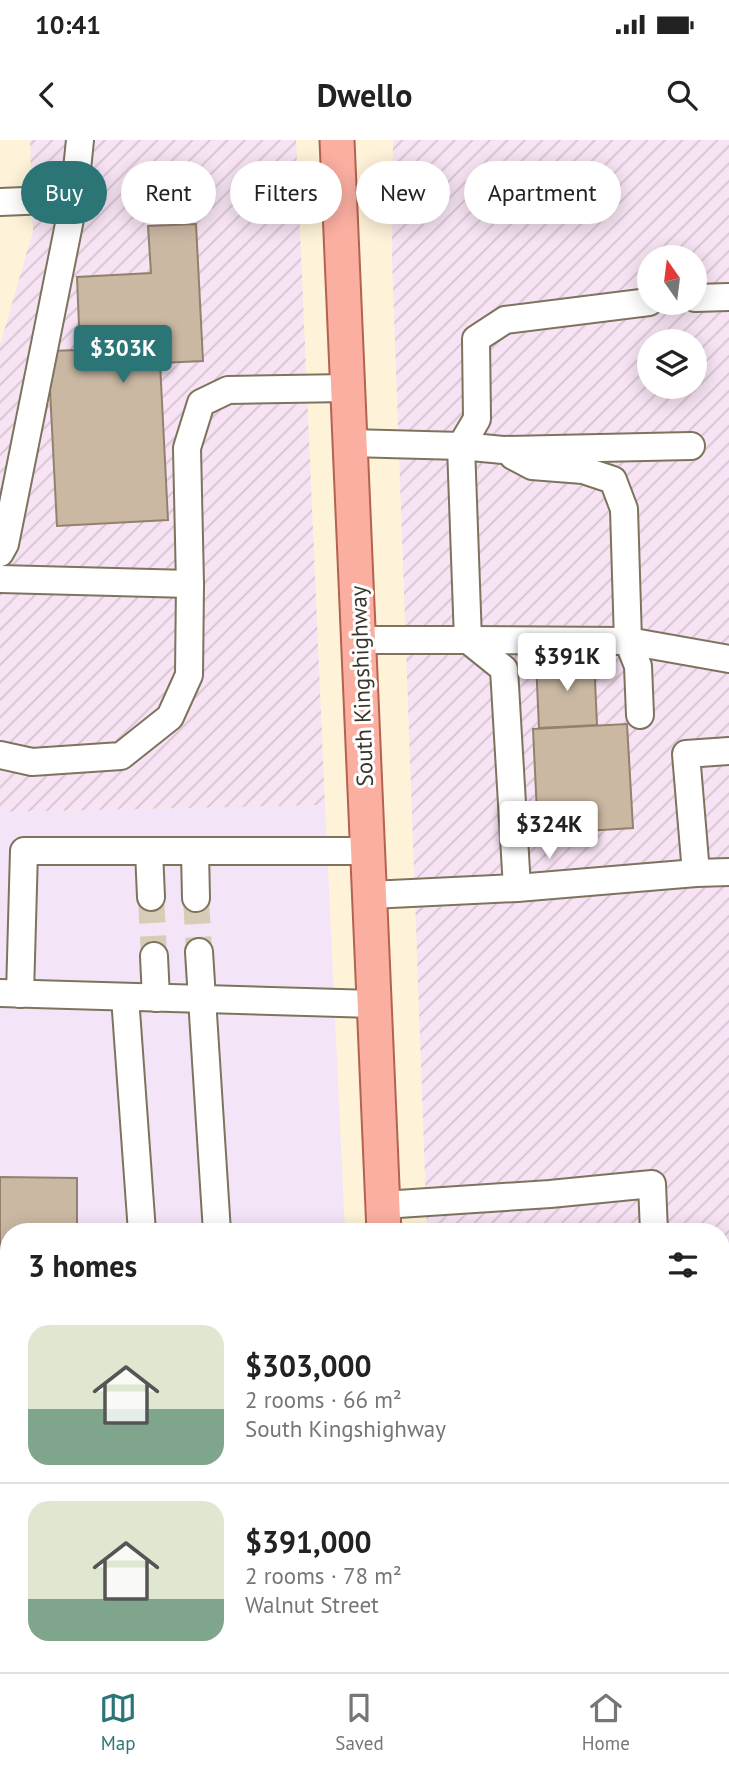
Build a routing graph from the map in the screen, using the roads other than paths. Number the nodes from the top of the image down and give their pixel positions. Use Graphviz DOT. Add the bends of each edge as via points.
graph roads {
  1 [pos="79,140"];
  2 [pos="337,140"];
  3 [pos="77,161"];
  4 [pos="21,201"];
  5 [pos="0,202"];
  6 [pos="69,224"];
  7 [pos="729,297"];
  8 [pos="707,298"];
  9 [pos="637,304"];
  10 [pos="348,388"];
  11 [pos="350,443"];
  12 [pos="461,446"];
  13 [pos="691,446"];
  14 [pos="502,450"];
  15 [pos="0,553"];
  16 [pos="0,579"];
  17 [pos="190,584"];
  18 [pos="359,640"];
  19 [pos="468,640"];
  20 [pos="628,640"];
  21 [pos="729,659"];
  22 [pos="640,715"];
  23 [pos="729,751"];
  24 [pos="0,755"];
  25 [pos="149,851"];
  26 [pos="368,851"];
  27 [pos="195,852"];
  28 [pos="729,872"];
  29 [pos="696,873"];
  30 [pos="517,888"];
  31 [pos="370,895"];
  32 [pos="151,897"];
  33 [pos="196,898"];
  34 [pos="199,952"];
  35 [pos="154,956"];
  36 [pos="10,993"];
  37 [pos="125,997"];
  38 [pos="156,998"];
  39 [pos="202,1000"];
  40 [pos="374,1004"];
  41 [pos="383,1218"];
  42 [pos="141,1223"];
  43 [pos="215,1223"];
  44 [pos="654,1223"];
  1 -- 3 [label="street"];
  2 -- 10 [label="main road, South Kingshighway"];
  4 -- 5 [label="street"];
  6 -- 15 [label="street"];
  7 -- 8 [label="street"];
  9 -- 12 [label="street" via="505,320 476,339 477,419"];
  10 -- 11 [label="main road, South Kingshighway"];
  10 -- 17 [label="street" via="228,390 201,403 187,448"];
  11 -- 12 [label="street"];
  11 -- 18 [label="main road, South Kingshighway"];
  12 -- 14 [label="street"];
  12 -- 19 [label="street"];
  13 -- 14 [label="street"];
  14 -- 20 [label="street" via="532,467 583,470 613,480 624,509"];
  16 -- 17 [label="street"];
  17 -- 24 [label="street" via="189,675 170,717 121,756 32,762"];
  18 -- 19 [label="street"];
  18 -- 26 [label="main road, South Kingshighway"];
  19 -- 20 [label="street"];
  19 -- 30 [label="street" via="504,669"];
  20 -- 21 [label="street"];
  20 -- 22 [label="street" via="638,666"];
  23 -- 29 [label="street" via="686,754"];
  25 -- 27 [label="street"];
  25 -- 32 [label="street"];
  25 -- 36 [label="street" via="24,851"];
  26 -- 27 [label="street"];
  26 -- 31 [label="main road, South Kingshighway"];
  27 -- 33 [label="street"];
  28 -- 29 [label="street"];
  29 -- 30 [label="street"];
  30 -- 31 [label="street"];
  31 -- 40 [label="main road, South Kingshighway"];
  34 -- 39 [label="street"];
  35 -- 38 [label="street"];
  36 -- 37 [label="street"];
  37 -- 38 [label="street"];
  37 -- 42 [label="street"];
  38 -- 39 [label="street"];
  39 -- 40 [label="street"];
  39 -- 43 [label="street"];
  40 -- 41 [label="main road, South Kingshighway"];
  41 -- 44 [label="street" via="652,1184"];
}
